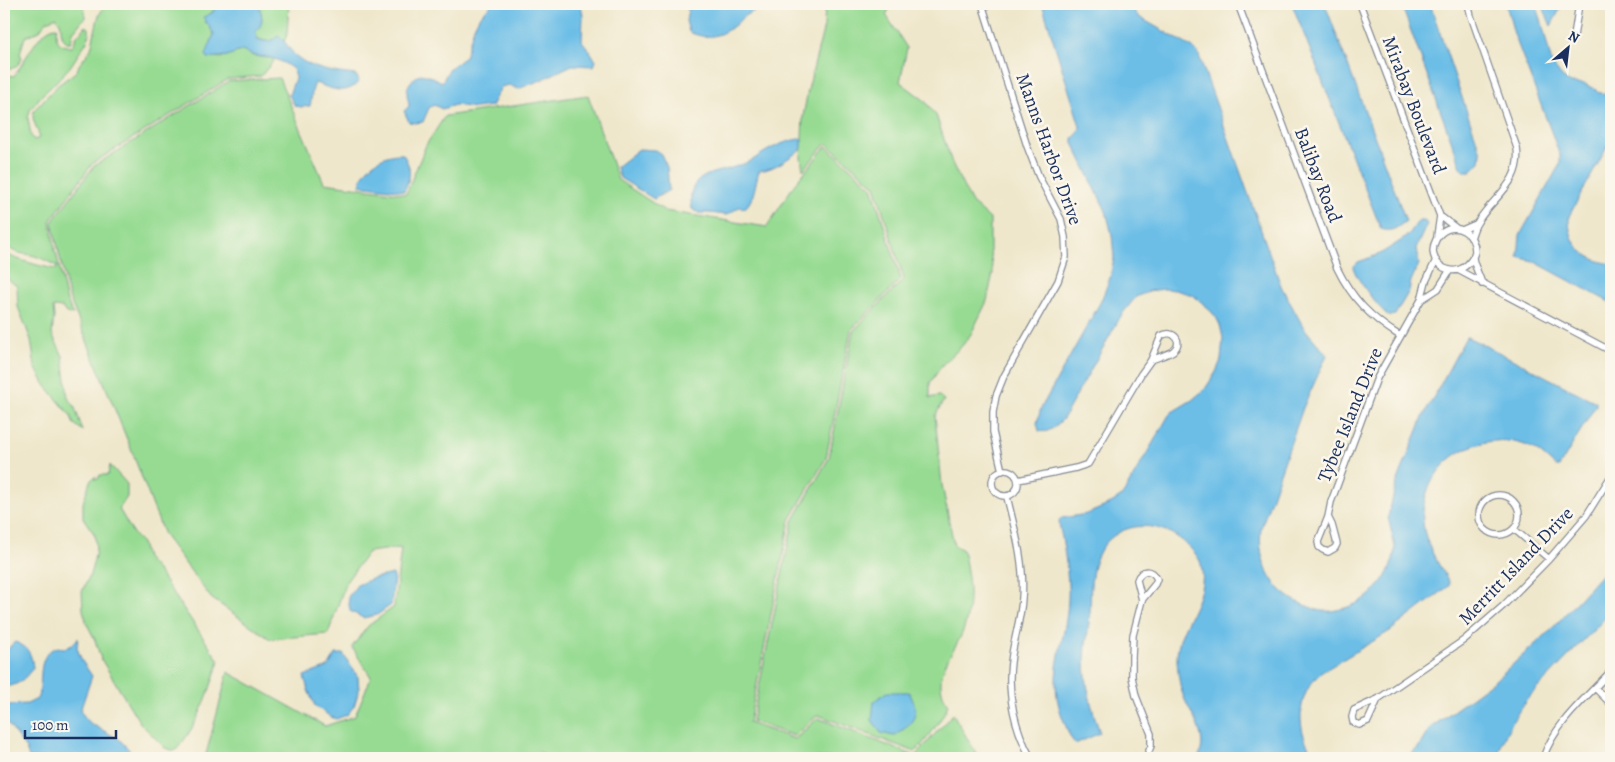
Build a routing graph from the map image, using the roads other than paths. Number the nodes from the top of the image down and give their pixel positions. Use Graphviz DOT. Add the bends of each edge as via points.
graph roads {
  1 [pos="982,4"];
  2 [pos="1238,4"];
  3 [pos="1360,4"];
  4 [pos="1468,4"];
  5 [pos="1579,4"];
  6 [pos="1574,36"];
  7 [pos="1440,216"];
  8 [pos="1476,224"];
  9 [pos="1459,229"];
  10 [pos="1437,237"];
  11 [pos="1471,238"];
  12 [pos="1473,258"];
  13 [pos="1436,260"];
  14 [pos="1450,270"];
  15 [pos="1458,270"];
  16 [pos="1425,284"];
  17 [pos="1482,284"];
  18 [pos="1436,290"];
  19 [pos="1421,300"];
  20 [pos="1400,336"];
  21 [pos="1611,351"];
  22 [pos="1151,360"];
  23 [pos="1002,470"];
  24 [pos="1611,476"];
  25 [pos="1018,480"];
  26 [pos="1007,497"];
  27 [pos="1328,517"];
  28 [pos="1514,529"];
  29 [pos="1548,559"];
  30 [pos="1142,600"];
  31 [pos="1611,671"];
  32 [pos="1595,688"];
  33 [pos="1378,699"];
  34 [pos="1611,704"];
  35 [pos="1031,758"];
  36 [pos="1146,758"];
  37 [pos="1543,758"];
  1 -- 23 [label="street, Manns Harbor Drive" via="1027,146 1066,237 1066,257 1058,282 1004,376 996,396 993,432"];
  2 -- 20 [label="street, Balibay Road" via="1337,268 1364,309"];
  3 -- 7 [label="street, Mirabay Boulevard"];
  4 -- 8 [label="street" via="1518,159 1510,182"];
  5 -- 6 [label="street"];
  7 -- 9 [label="street"];
  7 -- 10 [label="street, Mirabay Boulevard"];
  8 -- 9 [label="street"];
  8 -- 11 [label="street"];
  9 -- 10 [label="street" via="1449,229"];
  9 -- 11 [label="street"];
  10 -- 13 [label="street, Mirabay Boulevard" via="1433,248"];
  11 -- 12 [label="street" via="1475,251"];
  12 -- 15 [label="street"];
  12 -- 17 [label="street"];
  13 -- 14 [label="street"];
  13 -- 16 [label="street, Tybee Island Drive"];
  14 -- 15 [label="street"];
  14 -- 18 [label="street, Tybee Island Drive"];
  15 -- 17 [label="street"];
  16 -- 18 [label="street"];
  16 -- 19 [label="street, Tybee Island Drive"];
  17 -- 21 [label="street"];
  18 -- 19 [label="street, Tybee Island Drive"];
  19 -- 20 [label="street, Tybee Island Drive"];
  20 -- 27 [label="street, Tybee Island Drive" via="1377,378"];
  22 -- 22 [label="street" via="1178,346 1174,334 1161,336"];
  22 -- 25 [label="street" via="1088,464"];
  23 -- 25 [label="street" via="1014,473"];
  23 -- 26 [label="street" via="994,476 992,484 995,492"];
  24 -- 29 [label="street, Merritt Island Drive" via="1586,516"];
  25 -- 26 [label="street" via="1017,489"];
  26 -- 35 [label="street" via="1022,565 1011,690 1015,721"];
  27 -- 27 [label="street, Tybee Island Drive" via="1318,542 1319,547 1328,552 1338,544"];
  28 -- 28 [label="street" via="1519,511 1512,500 1494,495 1484,502 1480,508 1483,528 1495,535"];
  28 -- 29 [label="street"];
  29 -- 33 [label="street, Merritt Island Drive" via="1503,606 1464,640"];
  30 -- 30 [label="street" via="1157,579 1146,570 1137,580"];
  30 -- 36 [label="street" via="1133,635 1132,677 1150,734 1151,746"];
  31 -- 32 [label="street"];
  32 -- 34 [label="street"];
  32 -- 37 [label="street" via="1554,734"];
  33 -- 33 [label="street, Merritt Island Drive" via="1354,710 1353,722 1359,725 1368,721"];
}
